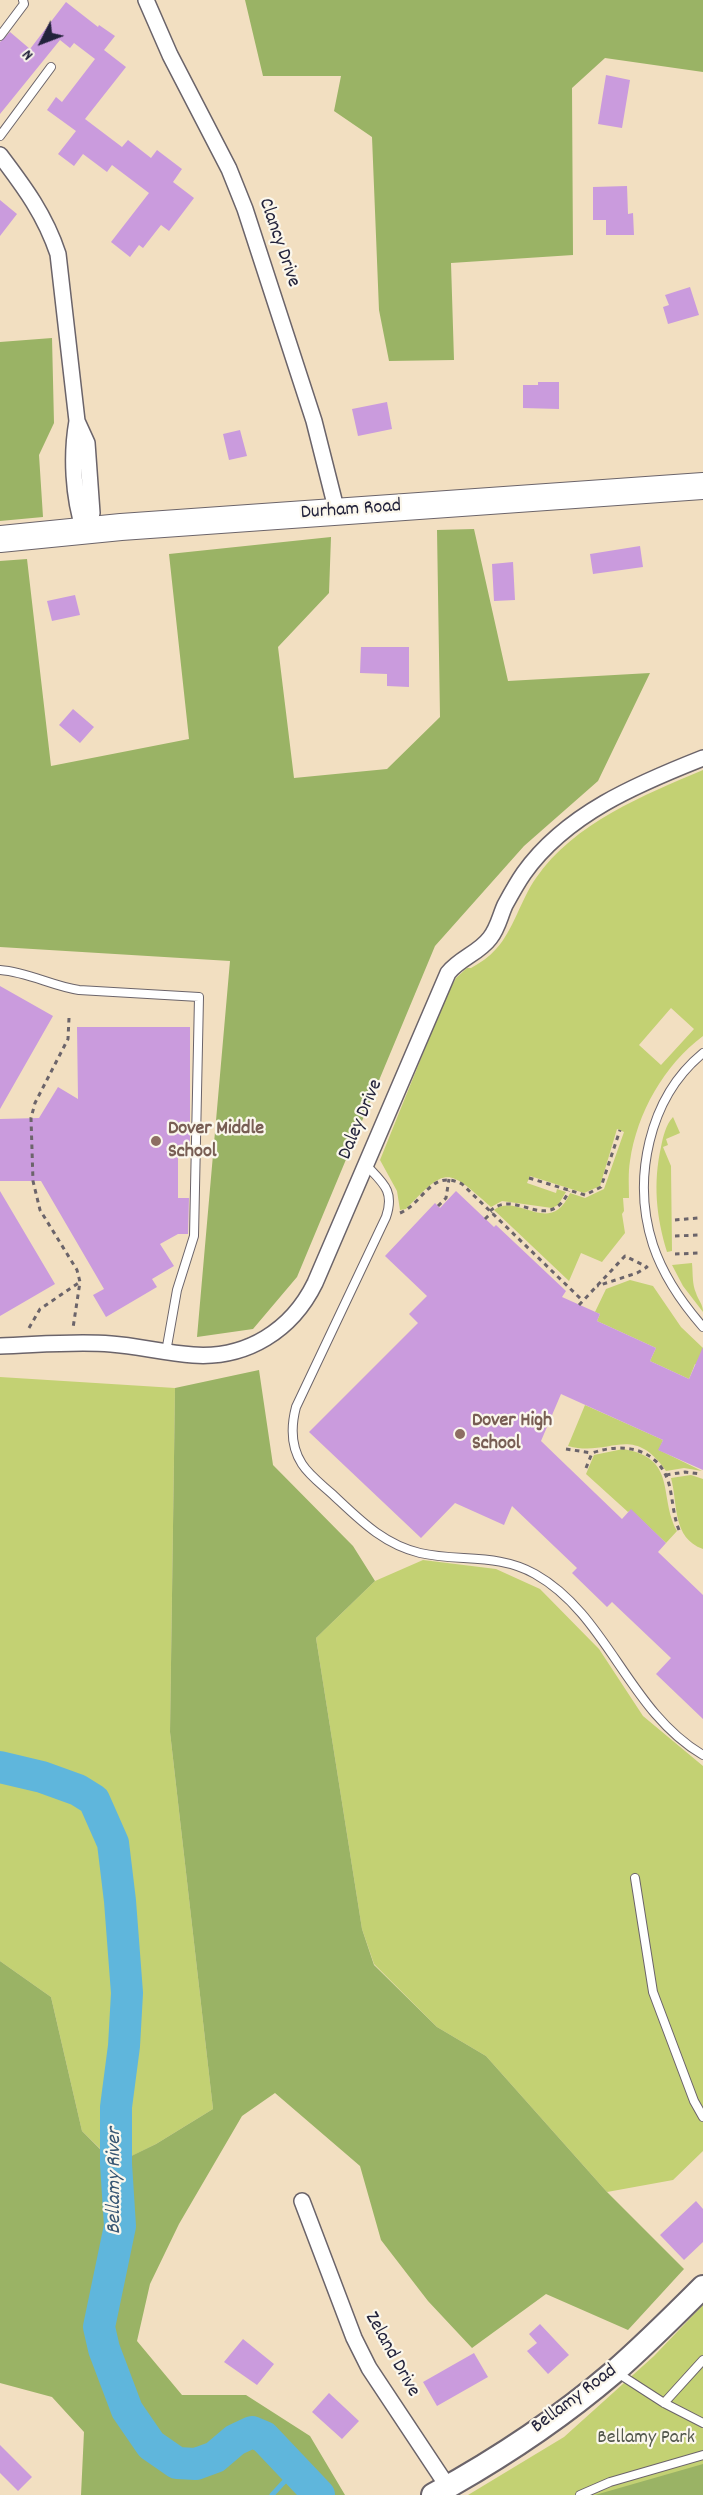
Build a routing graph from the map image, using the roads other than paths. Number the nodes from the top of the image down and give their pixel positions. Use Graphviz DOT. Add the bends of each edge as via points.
graph roads {
  1 [pos="22,0"];
  2 [pos="146,0"];
  3 [pos="0,36"];
  4 [pos="51,67"];
  5 [pos="0,136"];
  6 [pos="4,164"];
  7 [pos="703,486"];
  8 [pos="337,512"];
  9 [pos="84,530"];
  10 [pos="0,539"];
  11 [pos="703,758"];
  12 [pos="0,970"];
  13 [pos="703,1053"];
  14 [pos="366,1165"];
  15 [pos="703,1326"];
  16 [pos="0,1346"];
  17 [pos="166,1352"];
  18 [pos="703,1755"];
  19 [pos="635,1878"];
  20 [pos="703,2117"];
  21 [pos="302,2201"];
  22 [pos="703,2287"];
  23 [pos="703,2360"];
  24 [pos="615,2371"];
  25 [pos="664,2403"];
  26 [pos="703,2423"];
  27 [pos="703,2456"];
  28 [pos="441,2491"];
  29 [pos="580,2495"];
  1 -- 3 [label="lane" via="24,4"];
  2 -- 8 [label="street, Clancy Drive" via="245,209 314,421"];
  4 -- 5 [label="lane"];
  6 -- 9 [label="street" via="44,217 58,254 77,421 73,443 79,514"];
  7 -- 8 [label="main road, Durham Road"];
  8 -- 9 [label="main road, Durham Road"];
  9 -- 10 [label="main road, Durham Road"];
  11 -- 14 [label="street, Daley Drive" via="641,784 588,813 535,860 510,897 488,941 453,966 443,980"];
  12 -- 17 [label="lane" via="79,990 199,998 194,1236 177,1290"];
  13 -- 15 [label="lane" via="676,1084 653,1127 644,1195 653,1245 665,1273"];
  14 -- 17 [label="street, Daley Drive" via="312,1290 288,1322 262,1342 229,1353"];
  14 -- 18 [label="lane" via="384,1184 391,1202 296,1407 293,1441 302,1464 373,1532 397,1545 420,1553 493,1559 521,1567 548,1582 605,1642 659,1721"];
  16 -- 17 [label="street, Daley Drive" via="109,1344"];
  19 -- 20 [label="lane" via="653,1992"];
  21 -- 28 [label="street, Zeland Drive" via="354,2338"];
  22 -- 24 [label="street, Bellamy Road"];
  23 -- 25 [label="lane"];
  24 -- 25 [label="lane"];
  24 -- 28 [label="street, Bellamy Road" via="519,2443"];
  25 -- 26 [label="lane"];
  27 -- 29 [label="lane" via="610,2482"];
}
